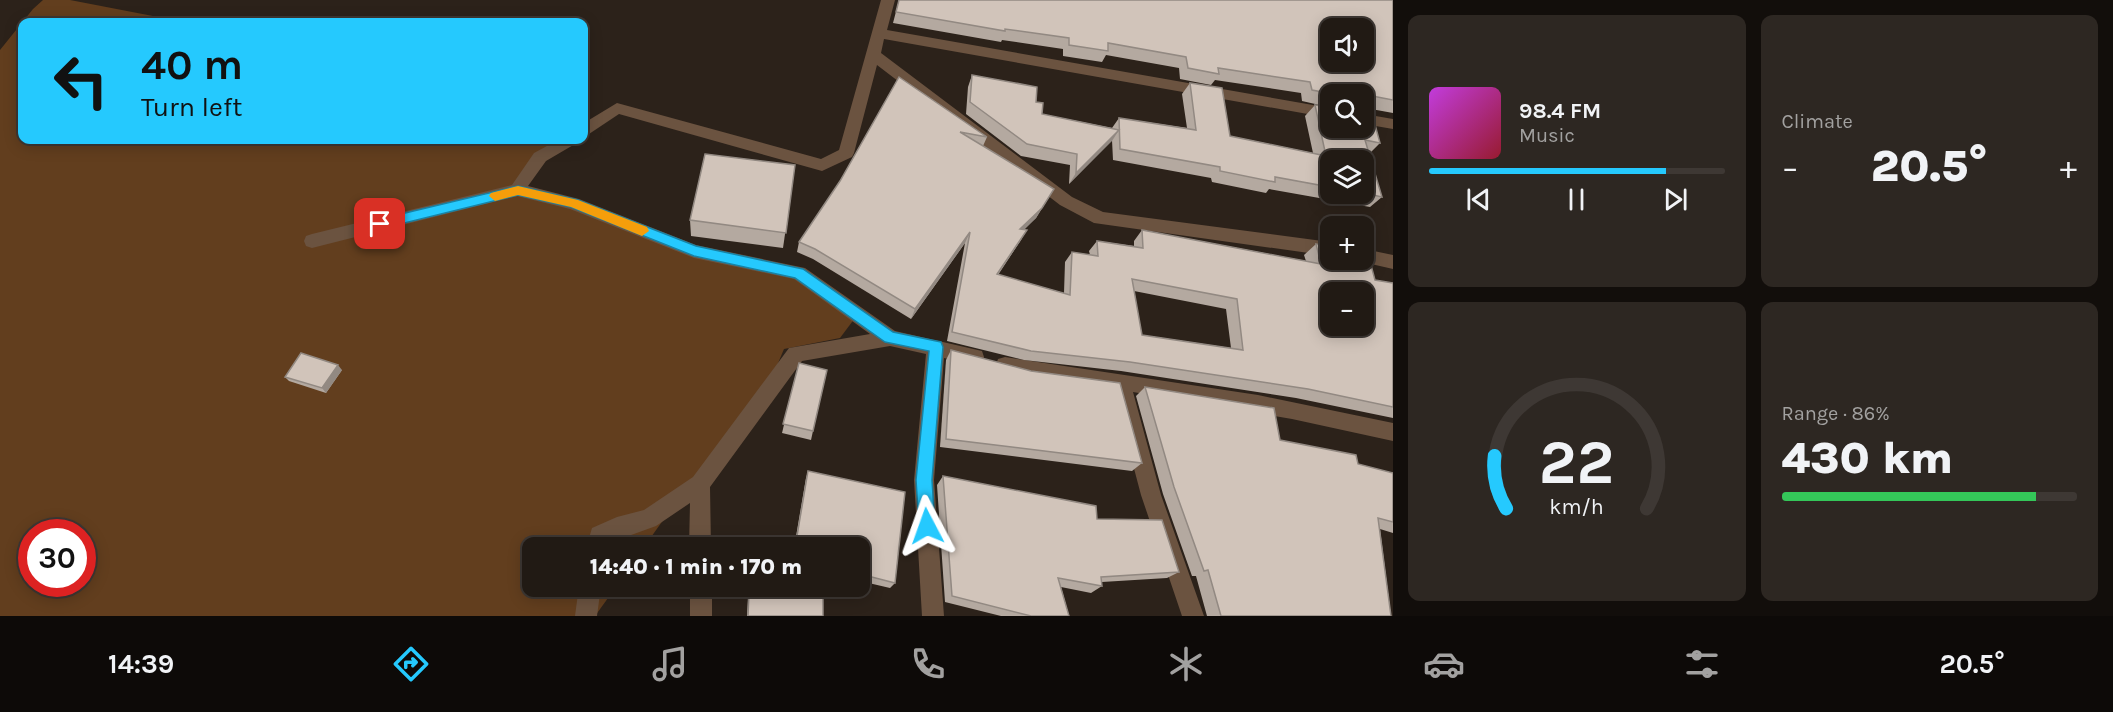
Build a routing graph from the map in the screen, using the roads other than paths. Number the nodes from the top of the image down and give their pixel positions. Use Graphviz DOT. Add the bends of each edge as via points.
graph roads {
  1 [pos="888,0"];
  2 [pos="881,34"];
  3 [pos="874,56"];
  4 [pos="1320,111"];
  5 [pos="1374,121"];
  6 [pos="1393,124"];
  7 [pos="588,127"];
  8 [pos="563,144"];
  9 [pos="518,190"];
  10 [pos="312,241"];
  11 [pos="1320,248"];
  12 [pos="1374,257"];
  13 [pos="1393,262"];
  14 [pos="890,338"];
  15 [pos="936,347"];
  16 [pos="1121,382"];
  17 [pos="1393,432"];
  18 [pos="700,484"];
  19 [pos="600,537"];
  20 [pos="700,537"];
  21 [pos="589,597"];
  22 [pos="701,597"];
  23 [pos="586,616"];
  24 [pos="701,616"];
  25 [pos="933,616"];
  26 [pos="1193,616"];
  1 -- 2 [label="street"];
  2 -- 3 [label="street"];
  2 -- 4 [label="street"];
  3 -- 7 [label="street" via="846,153 822,165 617,108"];
  3 -- 11 [label="street" via="1066,201 1100,218"];
  5 -- 6 [label="street"];
  8 -- 9 [label="street" via="540,157"];
  9 -- 10 [label="street"];
  9 -- 14 [label="street" via="573,203 694,251 798,273"];
  12 -- 13 [label="street"];
  14 -- 15 [label="street"];
  14 -- 18 [label="street" via="796,354"];
  15 -- 16 [label="street" via="1024,370"];
  15 -- 25 [label="street" via="924,480"];
  16 -- 17 [label="street" via="1336,417"];
  16 -- 26 [label="street" via="1151,495"];
  18 -- 19 [label="street" via="649,519"];
  18 -- 20 [label="street"];
  21 -- 23 [label="street"];
  22 -- 24 [label="street"];
}
